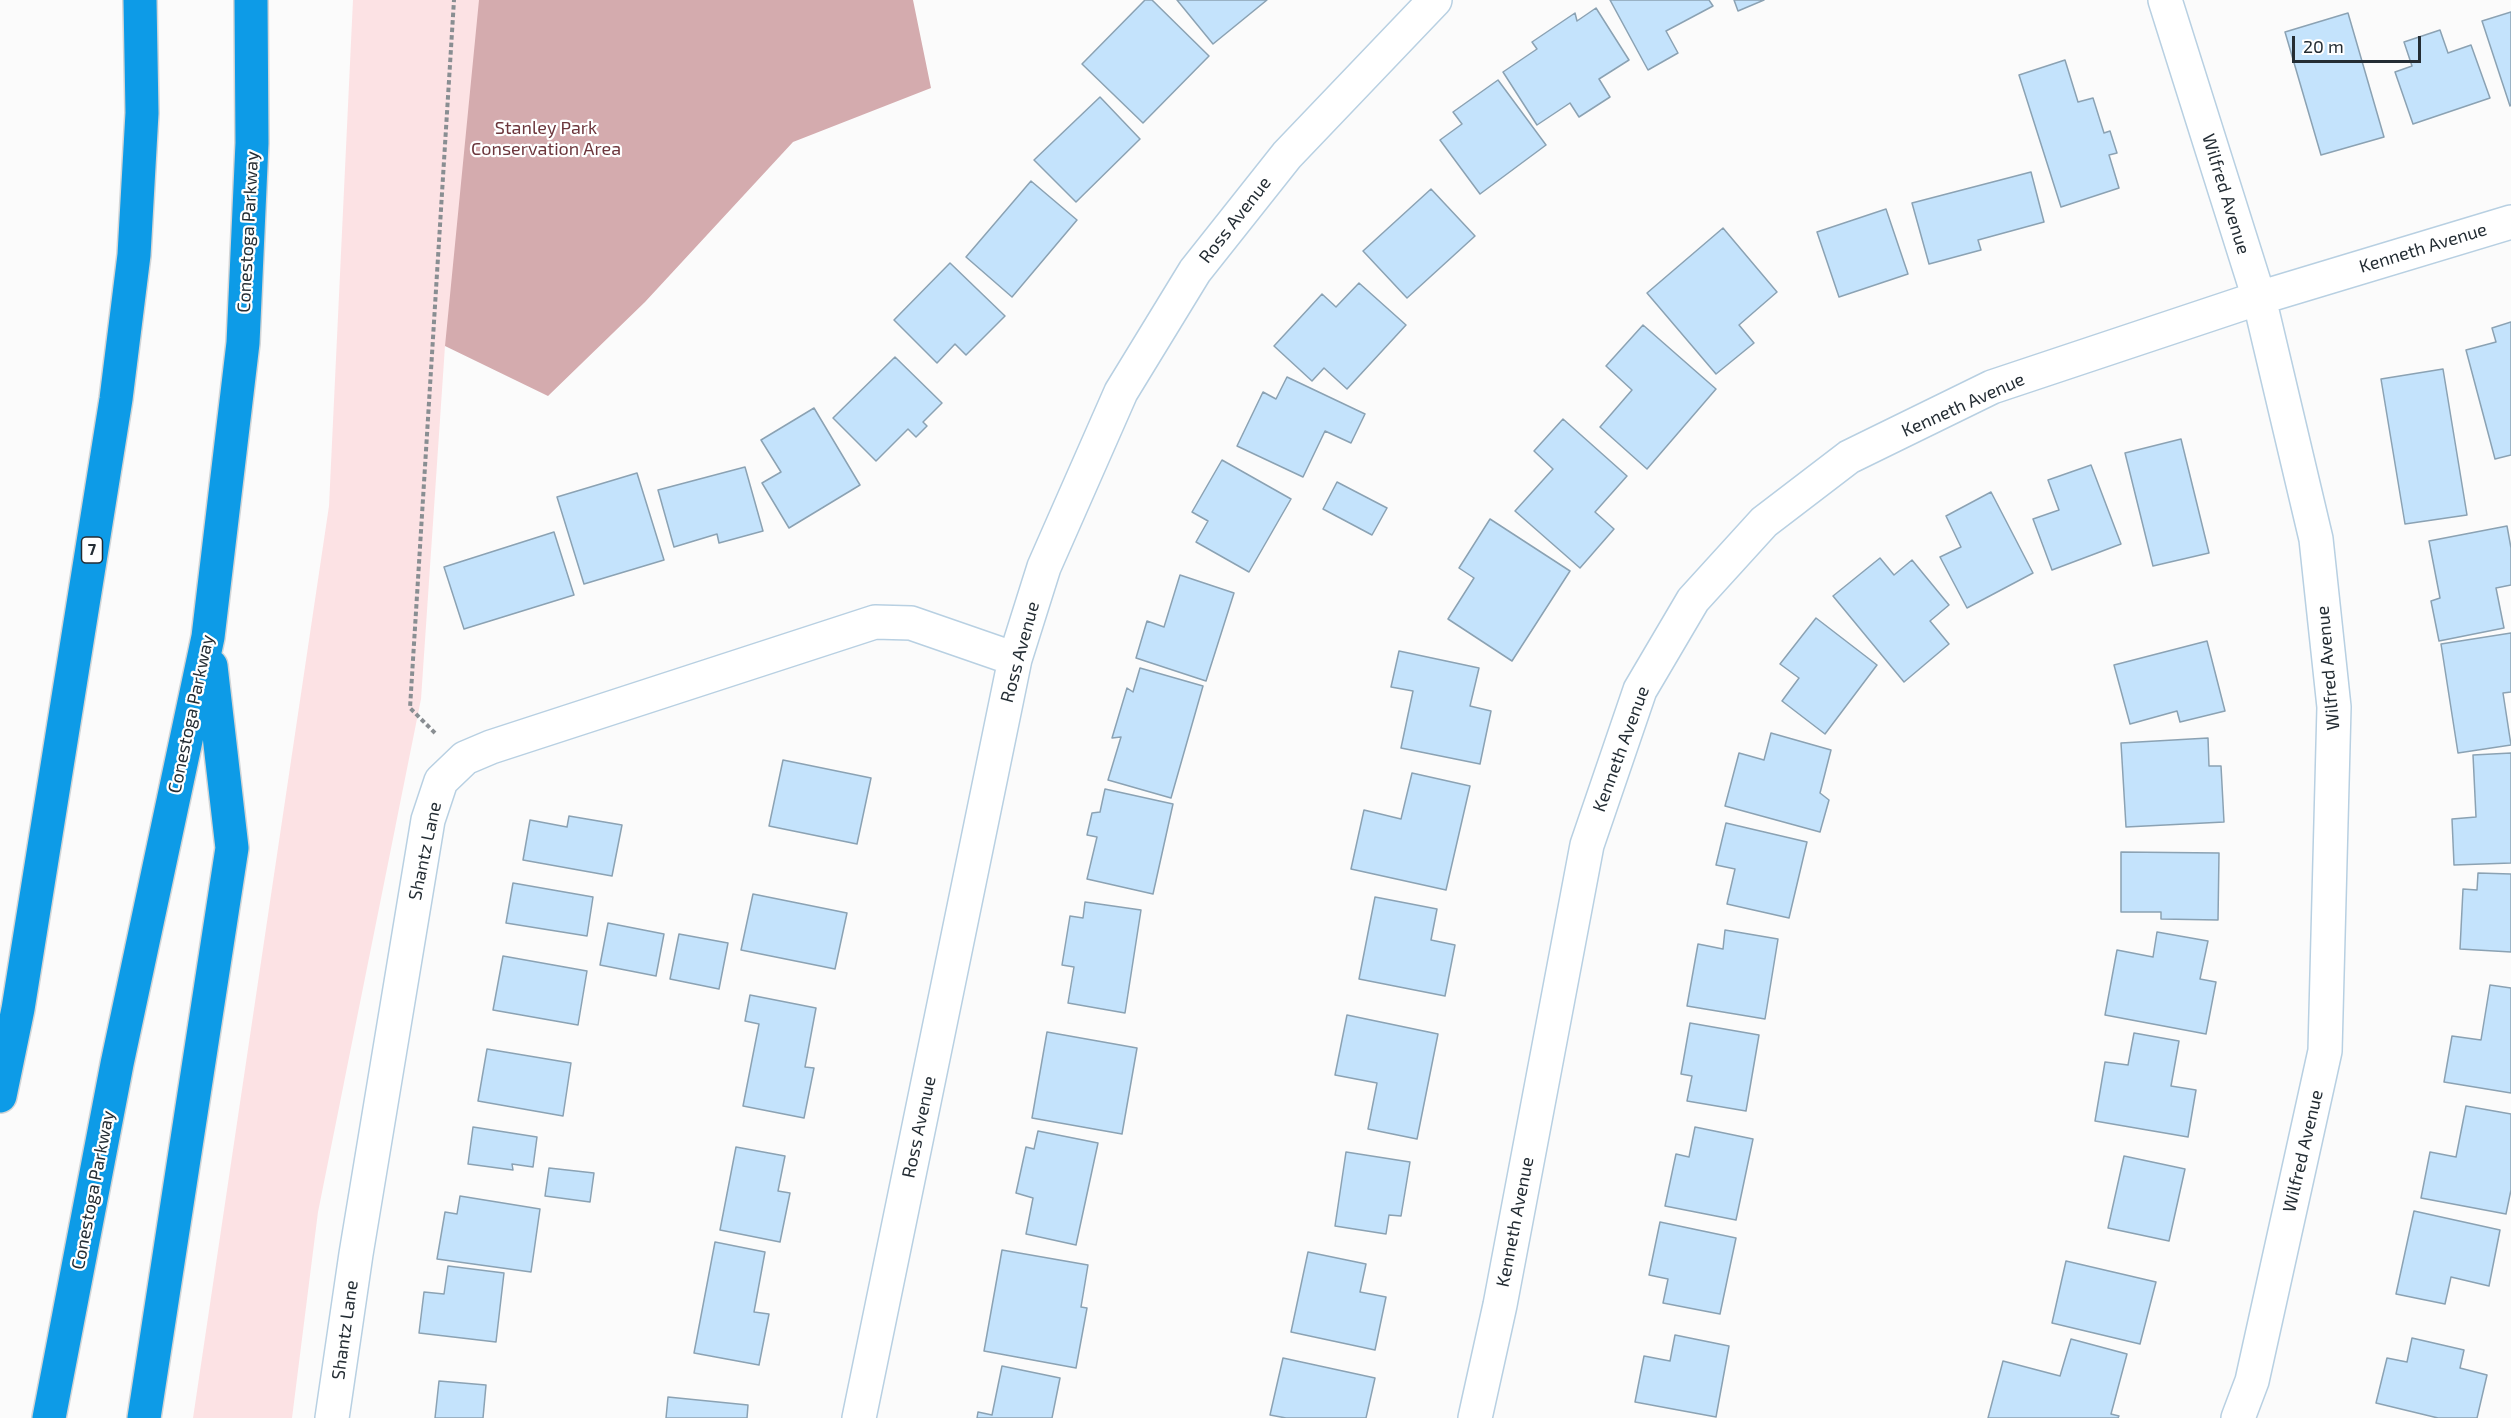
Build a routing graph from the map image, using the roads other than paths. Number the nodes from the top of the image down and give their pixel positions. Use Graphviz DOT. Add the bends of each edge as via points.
graph roads {
  1 [pos="140,0"];
  2 [pos="251,0"];
  3 [pos="1435,0"];
  4 [pos="2165,0"];
  5 [pos="2511,222"];
  6 [pos="2259,298"];
  7 [pos="208,637"];
  8 [pos="1015,659"];
  9 [pos="0,1096"];
  10 [pos="49,1418"];
  11 [pos="144,1418"];
  12 [pos="332,1418"];
  13 [pos="859,1418"];
  14 [pos="1475,1418"];
  15 [pos="2238,1418"];
  1 -- 9 [label="highway, 7" via="141,113 131,278 116,399 20,997"];
  2 -- 7 [label="highway, Conestoga Parkway" via="252,143 243,343"];
  3 -- 8 [label="street, Ross Avenue" via="1287,155 1195,271 1121,392 1044,567"];
  4 -- 6 [label="street, Wilfred Avenue"];
  5 -- 6 [label="street, Kenneth Avenue"];
  6 -- 14 [label="street, Kenneth Avenue" via="1992,387 1849,457 1764,522 1693,600 1640,690 1587,845"];
  6 -- 15 [label="street, Wilfred Avenue" via="2316,539 2334,707 2325,1051 2252,1382"];
  7 -- 10 [label="highway, Conestoga Parkway" via="117,1065"];
  7 -- 11 [label="highway" via="232,848"];
  8 -- 12 [label="street, Shantz Lane" via="910,623 875,622 502,743 465,758 441,781 428,820"];
  8 -- 13 [label="street, Ross Avenue"];
}
